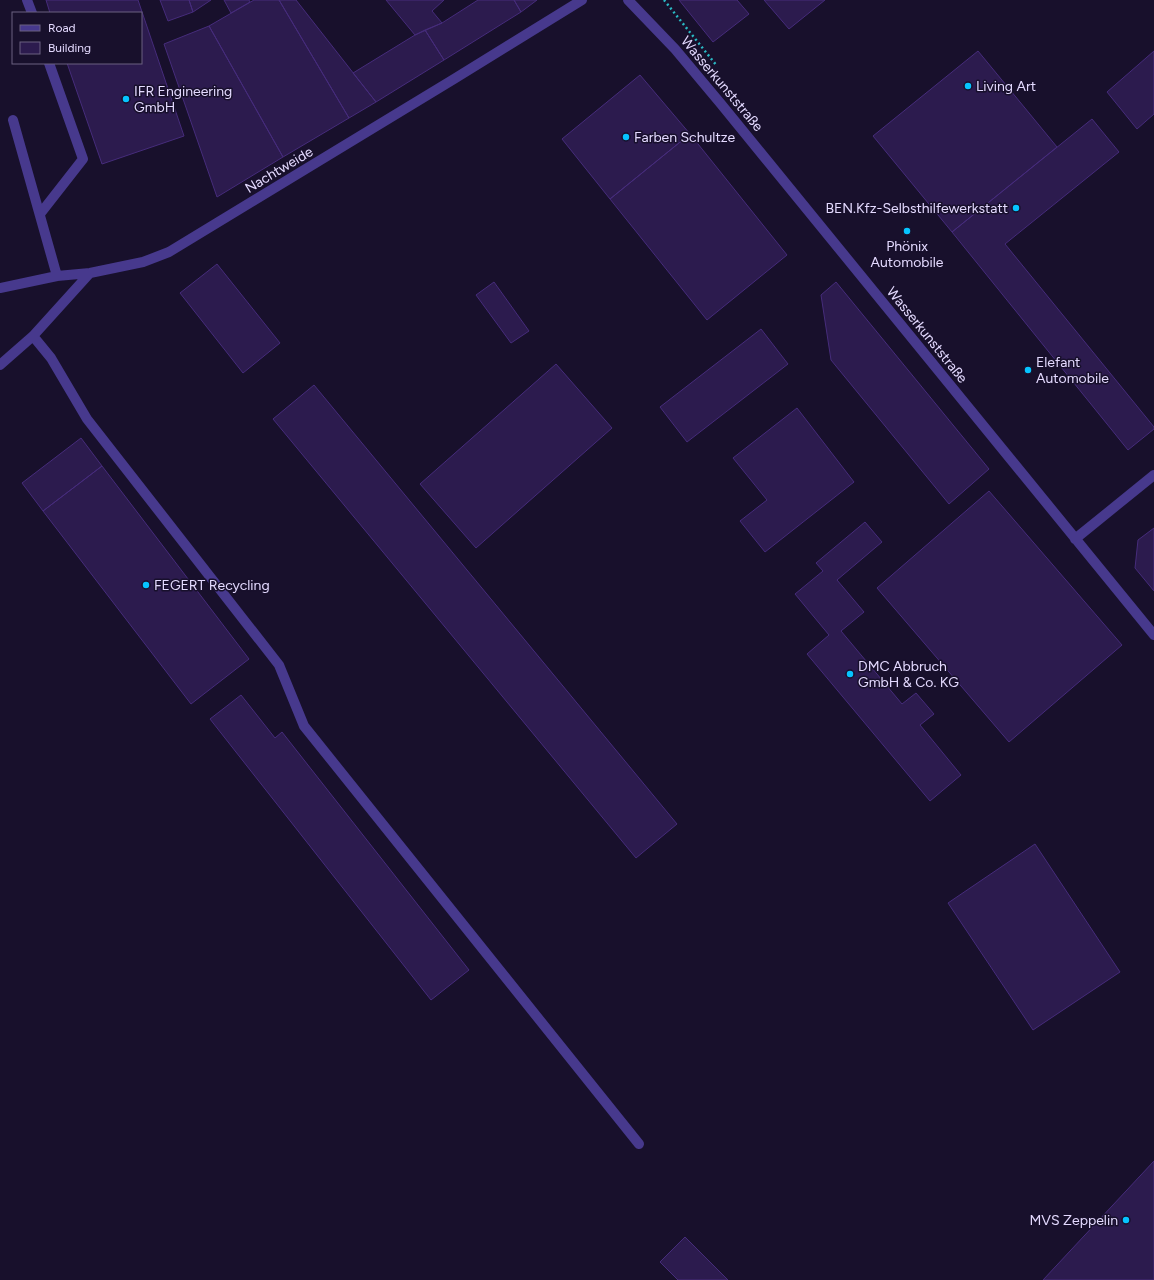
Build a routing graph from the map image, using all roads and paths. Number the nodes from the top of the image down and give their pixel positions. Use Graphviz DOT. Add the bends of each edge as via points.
graph roads {
  1 [pos="27,0"];
  2 [pos="582,0"];
  3 [pos="628,0"];
  4 [pos="664,0"];
  5 [pos="32,12"];
  6 [pos="704,50"];
  7 [pos="49,64"];
  8 [pos="13,120"];
  9 [pos="40,214"];
  10 [pos="90,272"];
  11 [pos="57,276"];
  12 [pos="0,288"];
  13 [pos="33,336"];
  14 [pos="0,365"];
  15 [pos="1154,475"];
  16 [pos="1075,539"];
  17 [pos="1154,635"];
  18 [pos="639,1144"];
  1 -- 5 [label="street"];
  2 -- 10 [label="street, Nachtweide" via="169,252 143,262"];
  3 -- 16 [label="street, Wasserkunststraße" via="675,49 721,104"];
  4 -- 6 [label="path, Wasserkunststraße"];
  7 -- 9 [label="street" via="83,159"];
  8 -- 9 [label="street"];
  9 -- 11 [label="street"];
  10 -- 11 [label="street, Nachtweide"];
  10 -- 13 [label="street"];
  11 -- 12 [label="street, Nachtweide"];
  13 -- 14 [label="street"];
  13 -- 18 [label="street" via="51,358 87,419 279,665 304,726"];
  15 -- 16 [label="street"];
  16 -- 17 [label="street, Wasserkunststraße"];
}
